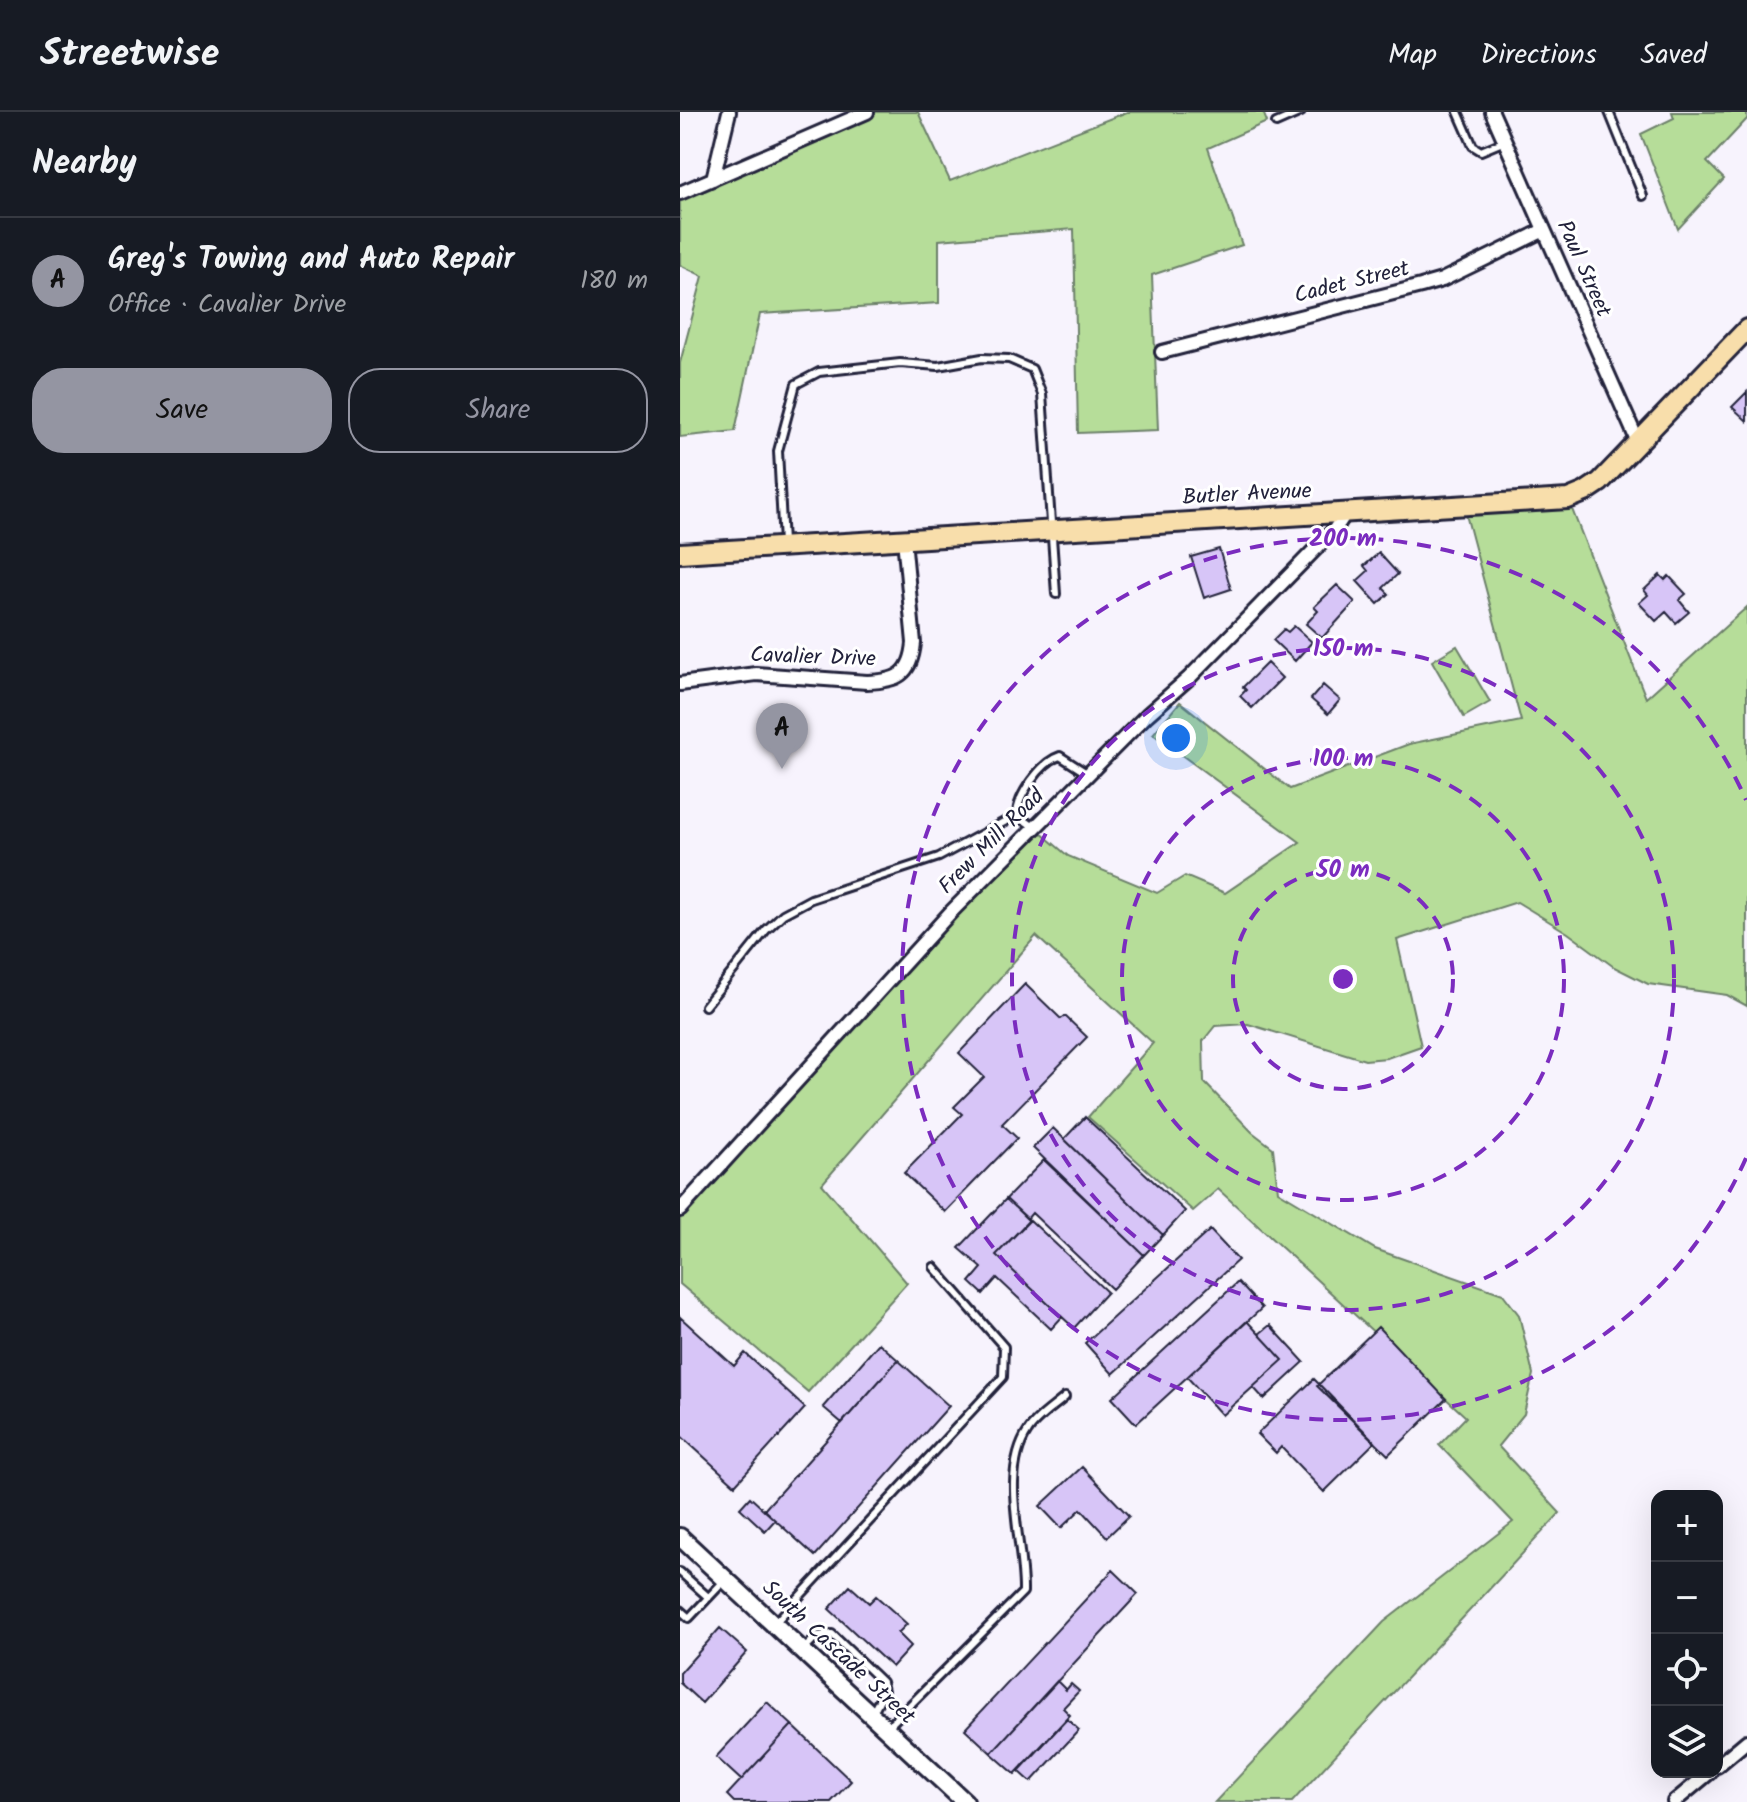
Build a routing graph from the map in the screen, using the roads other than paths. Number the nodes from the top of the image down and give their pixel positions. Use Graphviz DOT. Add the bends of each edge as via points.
graph roads {
  1 [pos="729,112"];
  2 [pos="867,112"];
  3 [pos="1301,112"];
  4 [pos="1458,112"];
  5 [pos="1492,112"];
  6 [pos="1609,112"];
  7 [pos="1276,123"];
  8 [pos="1505,141"];
  9 [pos="713,179"];
  10 [pos="680,193"];
  11 [pos="1643,196"];
  12 [pos="1544,230"];
  13 [pos="1747,329"];
  14 [pos="1162,352"];
  15 [pos="1638,442"];
  16 [pos="1345,514"];
  17 [pos="1053,531"];
  18 [pos="904,539"];
  19 [pos="783,546"];
  20 [pos="680,553"];
  21 [pos="1056,594"];
  22 [pos="680,684"];
  23 [pos="1088,774"];
  24 [pos="1017,815"];
  25 [pos="1034,827"];
  26 [pos="705,1006"];
  27 [pos="680,1210"];
  28 [pos="934,1267"];
  29 [pos="1065,1397"];
  30 [pos="680,1537"];
  31 [pos="680,1572"];
  32 [pos="726,1579"];
  33 [pos="708,1597"];
  34 [pos="680,1610"];
  35 [pos="774,1624"];
  36 [pos="803,1650"];
  37 [pos="872,1715"];
  38 [pos="886,1729"];
  39 [pos="1747,1741"];
  40 [pos="1723,1761"];
  41 [pos="1703,1778"];
  42 [pos="965,1802"];
  43 [pos="1674,1802"];
  1 -- 9 [label="street"];
  2 -- 9 [label="street"];
  3 -- 7 [label="lane"];
  4 -- 8 [label="lane" via="1473,146 1481,151"];
  5 -- 8 [label="street, Paul Street"];
  6 -- 11 [label="lane"];
  8 -- 12 [label="street, Paul Street"];
  9 -- 10 [label="street"];
  12 -- 14 [label="street, Cadet Street" via="1442,280"];
  12 -- 15 [label="street, Paul Street"];
  13 -- 15 [label="main road, Butler Avenue"];
  15 -- 16 [label="main road, Butler Avenue" via="1600,482 1568,499"];
  16 -- 17 [label="main road, Butler Avenue"];
  16 -- 23 [label="street, Frew Mill Road" via="1189,678"];
  17 -- 18 [label="main road, Butler Avenue"];
  17 -- 19 [label="lane" via="1042,394 1032,369 1009,359 982,358 938,366 900,363 819,372 796,384 778,451"];
  17 -- 21 [label="lane"];
  18 -- 19 [label="main road, Butler Avenue"];
  18 -- 22 [label="street, Cavalier Drive" via="914,643 907,669 896,677 867,682 756,674"];
  19 -- 20 [label="main road, Butler Avenue"];
  23 -- 24 [label="lane" via="1055,757 1017,805"];
  23 -- 25 [label="street, Frew Mill Road"];
  24 -- 25 [label="lane"];
  24 -- 26 [label="lane" via="939,857 811,899 783,914"];
  25 -- 27 [label="street, Frew Mill Road"];
  28 -- 35 [label="lane" via="1004,1347 1003,1377"];
  29 -- 38 [label="lane" via="1028,1431 1017,1459 1015,1510 1023,1592"];
  30 -- 32 [label="street, South Cascade Street"];
  31 -- 33 [label="lane"];
  32 -- 33 [label="lane"];
  32 -- 35 [label="street, South Cascade Street"];
  33 -- 34 [label="lane" via="689,1618"];
  35 -- 36 [label="street, South Cascade Street"];
  36 -- 37 [label="street, South Cascade Street"];
  36 -- 37 [label="lane" via="817,1636 832,1634 882,1682 882,1699"];
  37 -- 38 [label="street, South Cascade Street"];
  38 -- 42 [label="street, South Cascade Street"];
  39 -- 40 [label="street"];
  41 -- 43 [label="street"];
}
